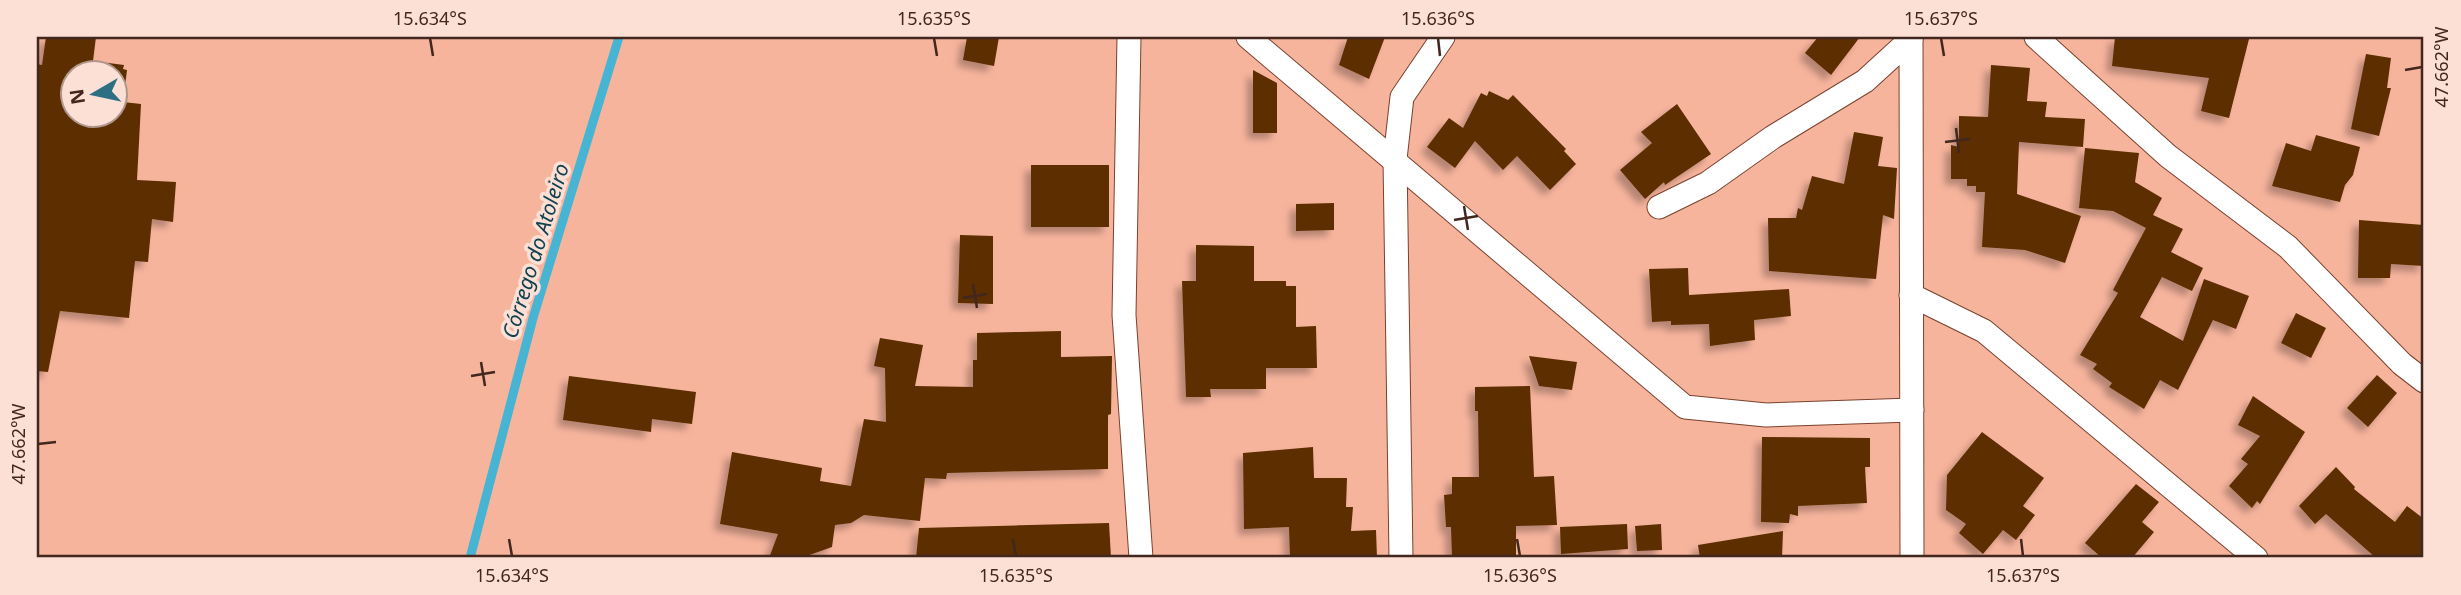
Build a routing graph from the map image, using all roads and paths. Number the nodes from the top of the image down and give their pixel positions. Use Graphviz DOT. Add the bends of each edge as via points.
graph roads {
  1 [pos="1129,37"];
  2 [pos="1248,37"];
  3 [pos="1443,37"];
  4 [pos="2036,37"];
  5 [pos="1911,38"];
  6 [pos="1395,159"];
  7 [pos="1659,207"];
  8 [pos="1911,295"];
  9 [pos="2424,381"];
  10 [pos="1912,410"];
  11 [pos="1141,558"];
  12 [pos="1401,558"];
  13 [pos="1912,558"];
  14 [pos="2256,558"];
  1 -- 11 [label="street" via="1124,315"];
  2 -- 6 [label="street"];
  3 -- 6 [label="street" via="1402,97"];
  4 -- 9 [label="street" via="2168,156 2288,247"];
  5 -- 7 [label="street" via="1865,81 1708,183"];
  5 -- 8 [label="street"];
  6 -- 10 [label="street" via="1685,407 1766,415"];
  6 -- 12 [label="street"];
  8 -- 10 [label="street"];
  8 -- 14 [label="street" via="1984,331"];
  10 -- 13 [label="street"];
}
